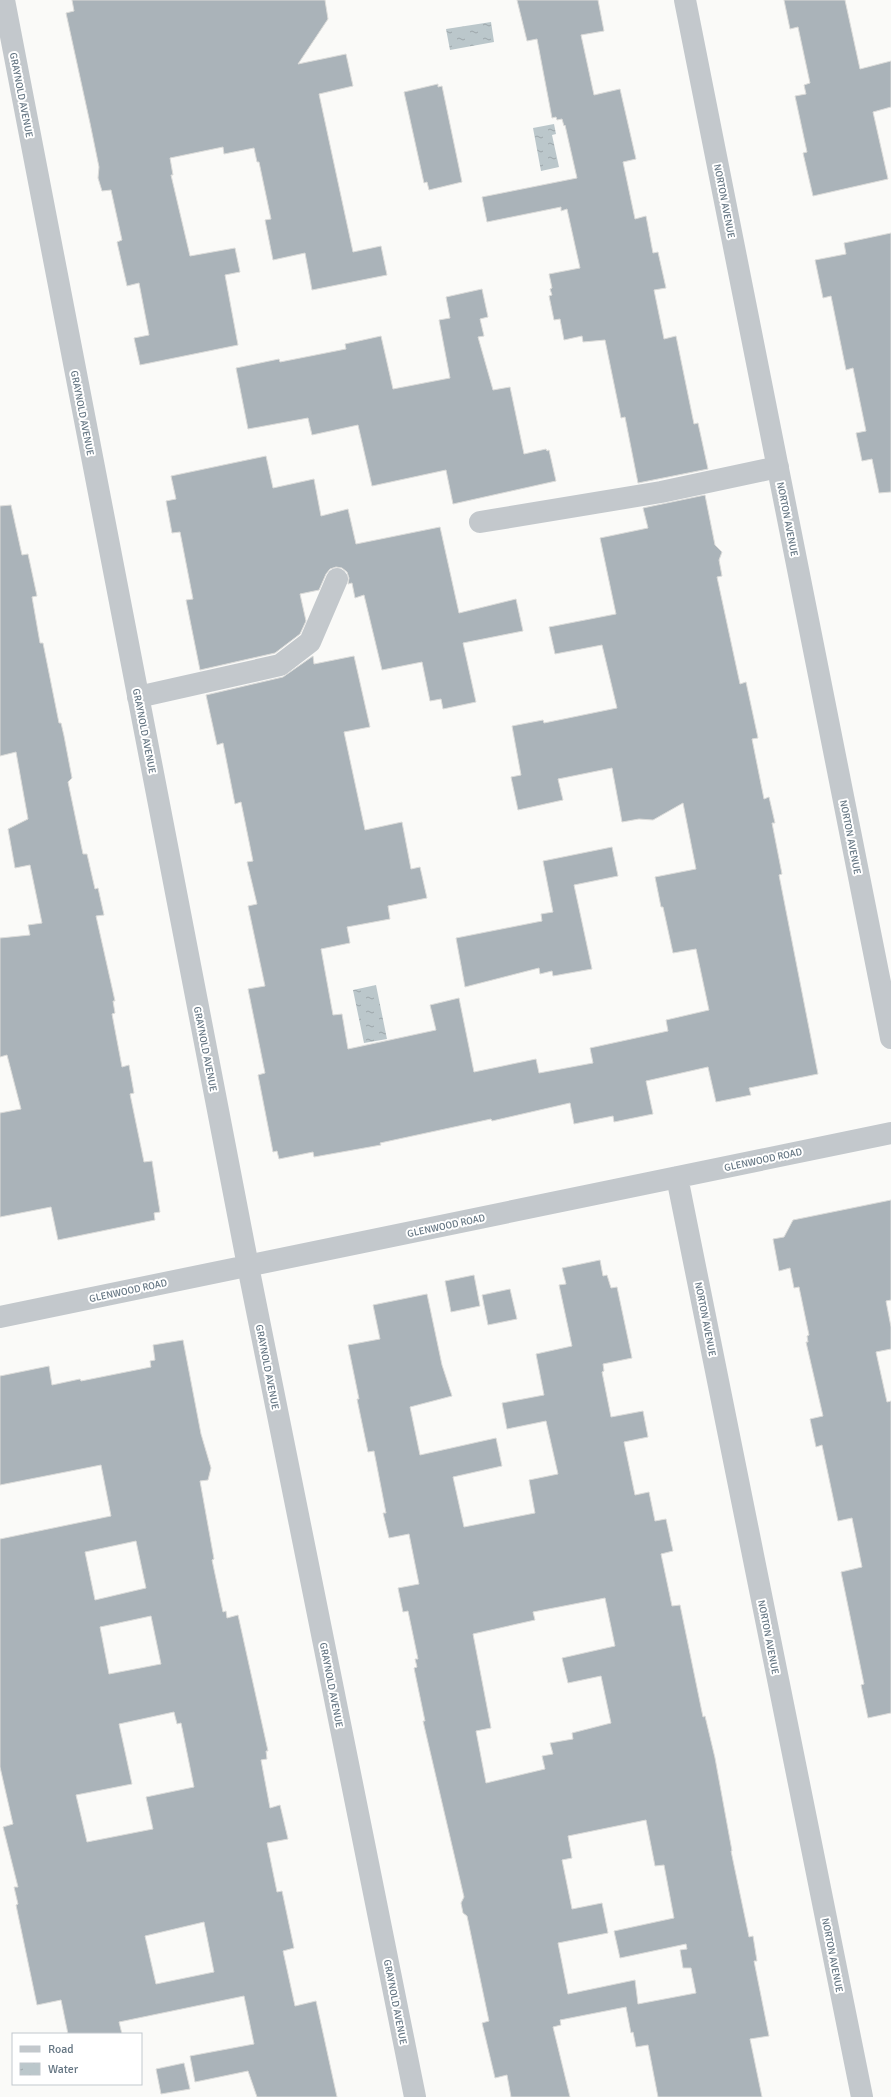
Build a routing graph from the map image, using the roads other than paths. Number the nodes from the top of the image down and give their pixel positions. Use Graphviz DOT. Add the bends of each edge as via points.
graph roads {
  1 [pos="4,0"];
  2 [pos="685,0"];
  3 [pos="778,467"];
  4 [pos="480,522"];
  5 [pos="337,580"];
  6 [pos="138,697"];
  7 [pos="891,1038"];
  8 [pos="891,1132"];
  9 [pos="677,1177"];
  10 [pos="248,1266"];
  11 [pos="0,1317"];
  12 [pos="415,2097"];
  13 [pos="862,2097"];
  1 -- 6 [label="street, GRAYNOLD AVENUE"];
  2 -- 3 [label="street, NORTON AVENUE"];
  3 -- 4 [label="street" via="661,492"];
  3 -- 7 [label="street, NORTON AVENUE"];
  5 -- 6 [label="street" via="310,642 280,665"];
  6 -- 10 [label="street, GRAYNOLD AVENUE"];
  8 -- 9 [label="street, GLENWOOD ROAD"];
  9 -- 10 [label="street, GLENWOOD ROAD"];
  9 -- 13 [label="street, NORTON AVENUE"];
  10 -- 11 [label="street, GLENWOOD ROAD"];
  10 -- 12 [label="street, GRAYNOLD AVENUE"];
}
